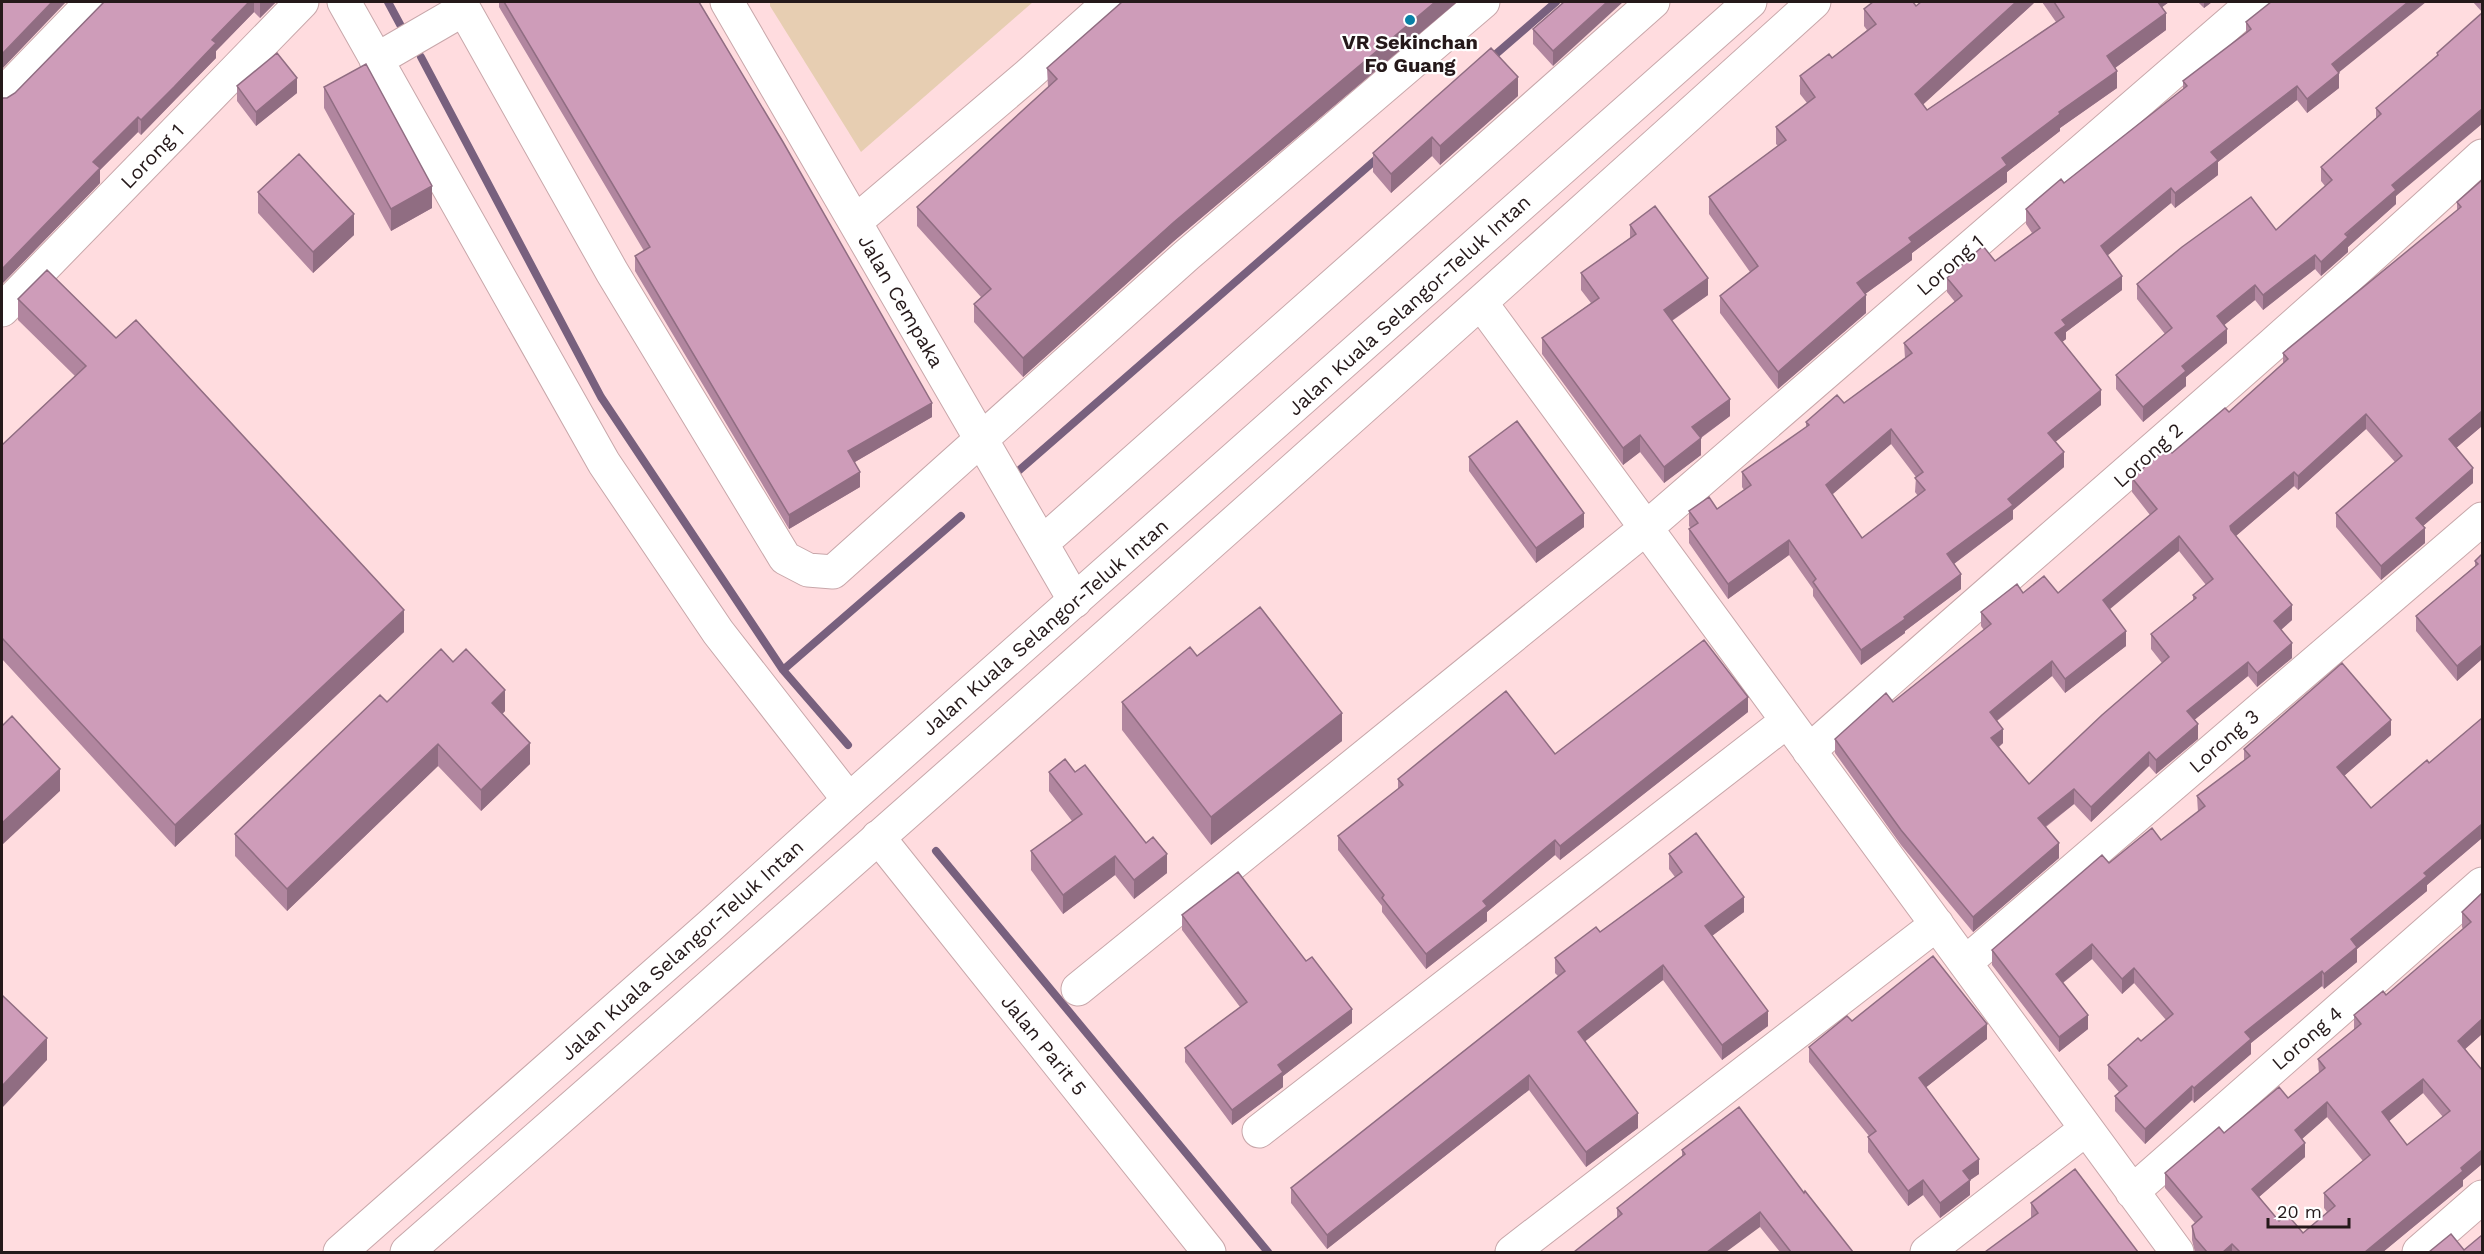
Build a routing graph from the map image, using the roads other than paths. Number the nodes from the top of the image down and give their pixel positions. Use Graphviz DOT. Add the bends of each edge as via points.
graph roads {
  1 [pos="92,2"];
  2 [pos="302,2"];
  3 [pos="344,2"];
  4 [pos="727,2"];
  5 [pos="1110,2"];
  6 [pos="1483,2"];
  7 [pos="1653,2"];
  8 [pos="1750,2"];
  9 [pos="1814,2"];
  10 [pos="2254,2"];
  11 [pos="462,5"];
  12 [pos="376,60"];
  13 [pos="2,95"];
  14 [pos="2482,156"];
  15 [pos="855,222"];
  16 [pos="1481,303"];
  17 [pos="2,310"];
  18 [pos="981,439"];
  19 [pos="2482,519"];
  20 [pos="1646,528"];
  21 [pos="1042,543"];
  22 [pos="1075,601"];
  23 [pos="1787,721"];
  24 [pos="1809,751"];
  25 [pos="849,800"];
  26 [pos="878,837"];
  27 [pos="2482,884"];
  28 [pos="1936,924"];
  29 [pos="1965,963"];
  30 [pos="1078,989"];
  31 [pos="2086,1129"];
  32 [pos="1259,1131"];
  33 [pos="2132,1192"];
  34 [pos="2482,1197"];
  35 [pos="340,1252"];
  36 [pos="407,1252"];
  37 [pos="1209,1252"];
  38 [pos="1512,1252"];
  39 [pos="1928,1252"];
  40 [pos="2177,1252"];
  41 [pos="2420,1252"];
  1 -- 13 [label="main road"];
  2 -- 17 [label="main road, Lorong 1"];
  3 -- 12 [label="main road"];
  4 -- 15 [label="main road, Jalan Cempaka"];
  5 -- 15 [label="main road"];
  6 -- 18 [label="main road" via="1187,255"];
  7 -- 21 [label="main road"];
  8 -- 22 [label="main road, Jalan Kuala Selangor-Teluk Intan"];
  9 -- 16 [label="main road"];
  10 -- 20 [label="main road, Lorong 1"];
  11 -- 12 [label="main road"];
  11 -- 18 [label="main road" via="612,272 785,558 808,570 833,572"];
  12 -- 25 [label="main road" via="604,463 718,632"];
  14 -- 24 [label="main road, Lorong 2" via="2109,490"];
  15 -- 18 [label="main road, Jalan Cempaka"];
  16 -- 20 [label="main road"];
  16 -- 26 [label="main road"];
  18 -- 21 [label="main road, Jalan Cempaka"];
  19 -- 29 [label="main road, Lorong 3"];
  20 -- 23 [label="main road"];
  20 -- 30 [label="main road, Lorong 1"];
  21 -- 22 [label="main road, Jalan Cempaka"];
  22 -- 25 [label="main road, Jalan Kuala Selangor-Teluk Intan"];
  23 -- 24 [label="main road"];
  23 -- 32 [label="main road"];
  24 -- 28 [label="main road"];
  25 -- 35 [label="main road, Jalan Kuala Selangor-Teluk Intan"];
  26 -- 36 [label="main road"];
  26 -- 37 [label="main road, Jalan Parit 5"];
  27 -- 33 [label="main road, Lorong 4"];
  28 -- 29 [label="main road"];
  28 -- 38 [label="main road"];
  29 -- 31 [label="main road"];
  31 -- 33 [label="main road"];
  31 -- 39 [label="main road"];
  33 -- 40 [label="main road"];
  34 -- 41 [label="main road"];
}
